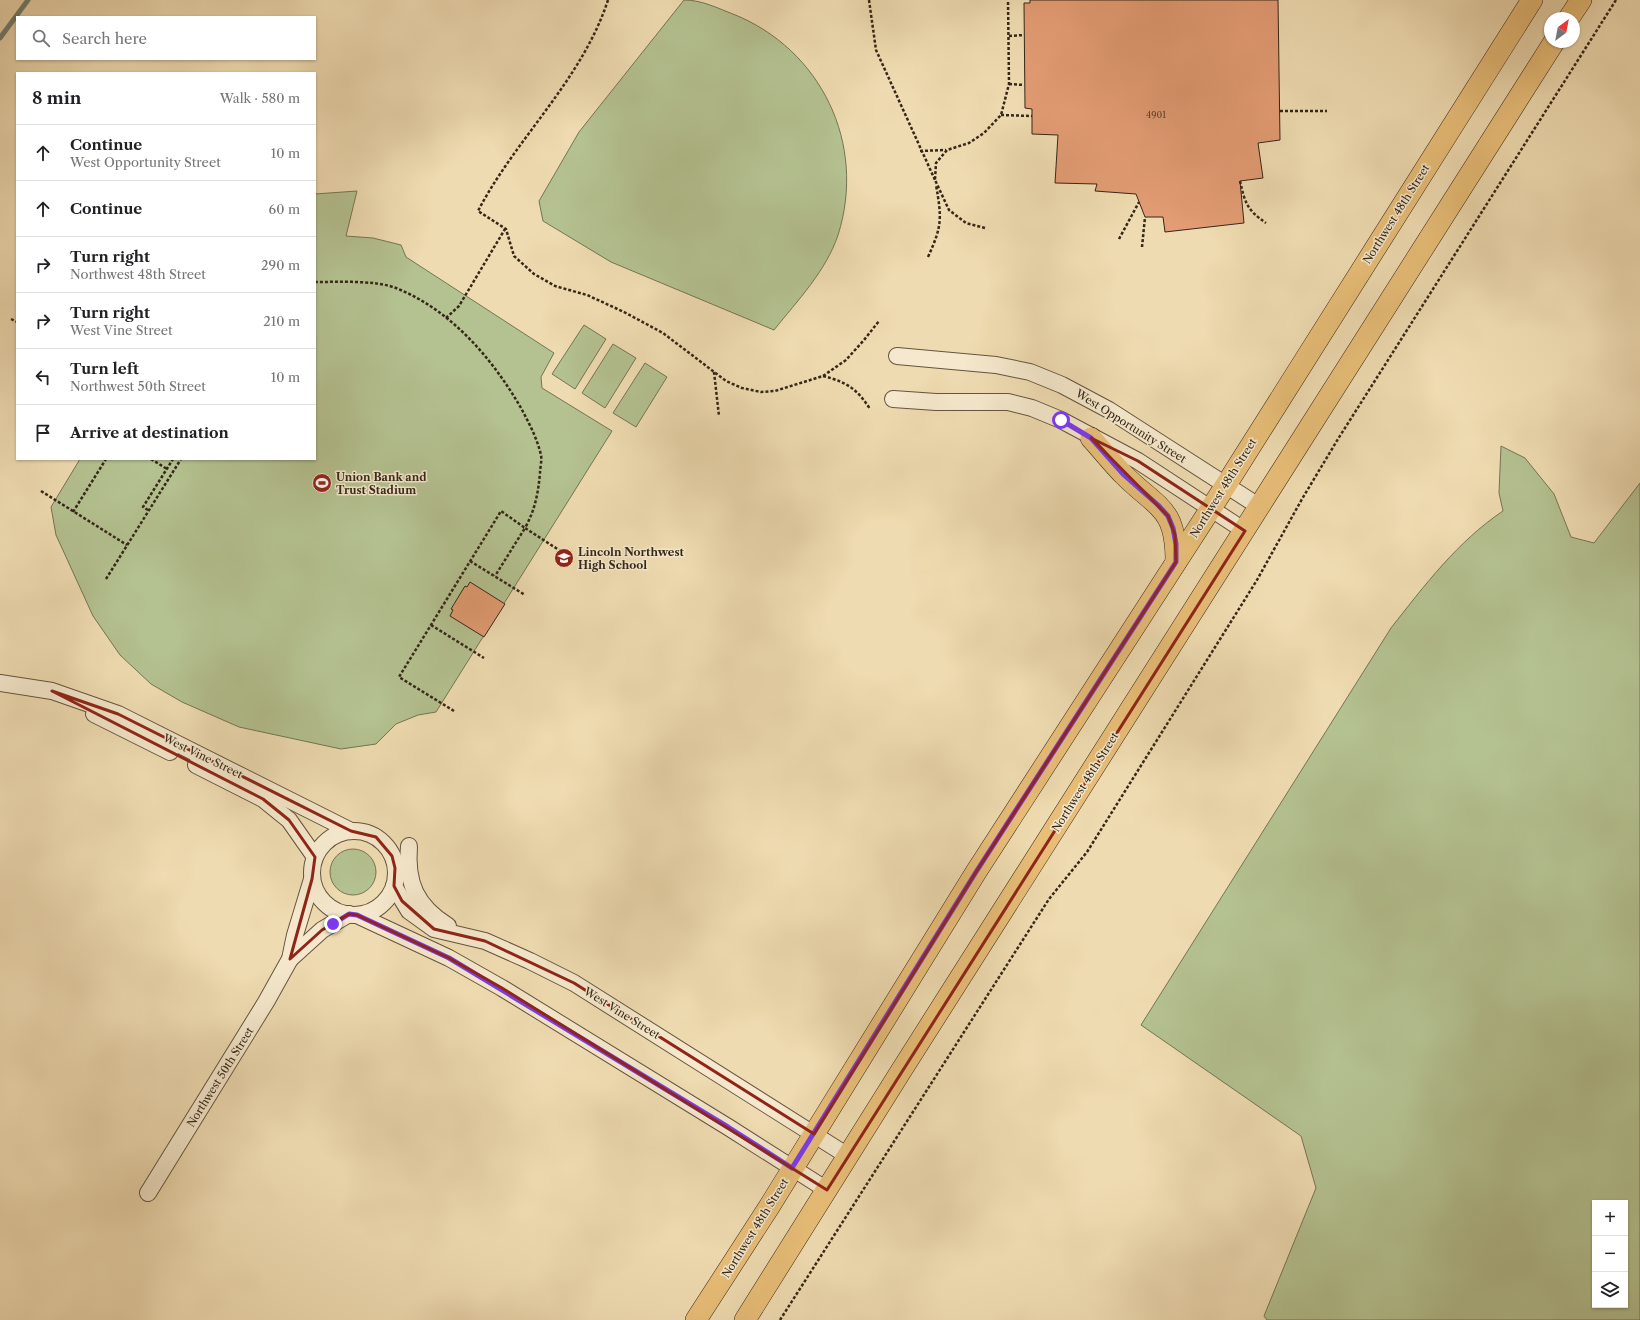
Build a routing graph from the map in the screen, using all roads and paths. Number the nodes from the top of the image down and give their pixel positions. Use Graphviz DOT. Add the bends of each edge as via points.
graph roads {
  1 [pos="608,0"];
  2 [pos="869,0"];
  3 [pos="1008,0"];
  4 [pos="1532,0"];
  5 [pos="1581,0"];
  6 [pos="1616,0"];
  7 [pos="1573,12"];
  8 [pos="1024,35"];
  9 [pos="1009,36"];
  10 [pos="1550,48"];
  11 [pos="1009,84"];
  12 [pos="1024,85"];
  13 [pos="1280,111"];
  14 [pos="1327,111"];
  15 [pos="1001,115"];
  16 [pos="1032,116"];
  17 [pos="947,150"];
  18 [pos="920,151"];
  19 [pos="934,180"];
  20 [pos="1240,181"];
  21 [pos="1139,202"];
  22 [pos="1145,217"];
  23 [pos="1266,222"];
  24 [pos="985,228"];
  25 [pos="506,229"];
  26 [pos="1119,239"];
  27 [pos="1142,247"];
  28 [pos="928,257"];
  29 [pos="316,282"];
  30 [pos="11,318"];
  31 [pos="446,318"];
  32 [pos="16,321"];
  33 [pos="879,321"];
  34 [pos="897,356"];
  35 [pos="714,371"];
  36 [pos="823,376"];
  37 [pos="894,399"];
  38 [pos="870,410"];
  39 [pos="719,416"];
  40 [pos="1091,438"];
  41 [pos="105,460"];
  42 [pos="154,460"];
  43 [pos="172,460"];
  44 [pos="180,460"];
  45 [pos="167,469"];
  46 [pos="1226,484"];
  47 [pos="41,492"];
  48 [pos="1211,507"];
  49 [pos="1260,507"];
  50 [pos="148,510"];
  51 [pos="73,512"];
  52 [pos="525,528"];
  53 [pos="1245,531"];
  54 [pos="127,546"];
  55 [pos="562,552"];
  56 [pos="470,561"];
  57 [pos="1176,562"];
  58 [pos="495,576"];
  59 [pos="106,579"];
  60 [pos="525,595"];
  61 [pos="431,625"];
  62 [pos="484,658"];
  63 [pos="0,683"];
  64 [pos="52,692"];
  65 [pos="454,711"];
  66 [pos="351,831"];
  67 [pos="409,846"];
  68 [pos="315,858"];
  69 [pos="312,878"];
  70 [pos="394,886"];
  71 [pos="353,914"];
  72 [pos="464,935"];
  73 [pos="290,959"];
  74 [pos="814,1134"];
  75 [pos="848,1156"];
  76 [pos="792,1168"];
  77 [pos="827,1190"];
  78 [pos="148,1193"];
  79 [pos="696,1320"];
  80 [pos="745,1320"];
  81 [pos="780,1320"];
  1 -- 25 [label="path" via="576,67 490,188 478,211"];
  2 -- 18 [label="path" via="876,50"];
  3 -- 9 [label="path"];
  4 -- 46 [label="main road, Northwest 48th Street"];
  5 -- 7 [label="main road"];
  6 -- 81 [label="path" via="1338,439 1257,580 1088,852 1049,899"];
  8 -- 9 [label="path"];
  9 -- 11 [label="path"];
  10 -- 49 [label="main road, Northwest 48th Street"];
  11 -- 12 [label="path"];
  11 -- 15 [label="path"];
  13 -- 14 [label="path"];
  15 -- 16 [label="path"];
  15 -- 17 [label="path" via="968,143"];
  17 -- 18 [label="path"];
  17 -- 19 [label="path" via="936,163"];
  18 -- 19 [label="path"];
  19 -- 24 [label="path" via="949,210 966,223"];
  19 -- 28 [label="path" via="941,213 938,235"];
  20 -- 23 [label="path" via="1247,206 1253,214"];
  21 -- 26 [label="path"];
  22 -- 27 [label="path"];
  25 -- 31 [label="path" via="459,306"];
  25 -- 35 [label="path" via="514,256 534,274 556,286 587,295 663,333"];
  29 -- 31 [label="path" via="363,282 395,288"];
  30 -- 32 [label="path"];
  31 -- 52 [label="path" via="484,352 533,430 541,457 538,497"];
  33 -- 36 [label="path" via="846,360"];
  34 -- 46 [label="street, West Opportunity Street" via="996,364 1030,372 1056,382 1096,402"];
  35 -- 36 [label="path" via="726,381 761,392 775,391"];
  35 -- 39 [label="path"];
  36 -- 38 [label="path" via="848,385 860,394"];
  37 -- 40 [label="street" via="1008,402 1053,417"];
  40 -- 48 [label="street" via="1138,461"];
  40 -- 57 [label="main road" via="1124,475 1168,516 1175,535"];
  41 -- 51 [label="path"];
  42 -- 45 [label="path"];
  43 -- 45 [label="path"];
  44 -- 50 [label="path"];
  45 -- 50 [label="path" via="143,507"];
  46 -- 48 [label="main road, Northwest 48th Street"];
  46 -- 49 [label="street, West Opportunity Street"];
  47 -- 51 [label="path"];
  48 -- 53 [label="street"];
  48 -- 57 [label="main road, Northwest 48th Street"];
  49 -- 53 [label="main road, Northwest 48th Street"];
  50 -- 54 [label="path"];
  51 -- 54 [label="path"];
  52 -- 55 [label="path"];
  52 -- 56 [label="path" via="500,511"];
  52 -- 58 [label="path"];
  53 -- 75 [label="main road, Northwest 48th Street"];
  54 -- 59 [label="path"];
  56 -- 58 [label="path"];
  56 -- 61 [label="path"];
  57 -- 74 [label="main road, Northwest 48th Street" via="976,872"];
  58 -- 60 [label="path"];
  61 -- 62 [label="path"];
  61 -- 65 [label="path" via="399,677"];
  63 -- 64 [label="street, West Vine Street"];
  64 -- 66 [label="street, West Vine Street" via="118,714"];
  64 -- 68 [label="street, West Vine Street" via="263,799 288,820"];
  66 -- 68 [label="street" via="329,839"];
  66 -- 70 [label="street" via="376,837 386,846 396,868"];
  67 -- 72 [label="street" via="408,867 412,885 420,902 432,915"];
  68 -- 69 [label="street"];
  69 -- 71 [label="street" via="317,892 325,903 336,911"];
  69 -- 73 [label="street, Northwest 50th Street"];
  70 -- 71 [label="street" via="380,906 369,912"];
  70 -- 72 [label="street, West Vine Street" via="409,911 419,920 434,929"];
  71 -- 73 [label="street, Northwest 50th Street" via="322,930"];
  71 -- 76 [label="street" via="449,958 495,984"];
  72 -- 74 [label="street, West Vine Street" via="485,941 574,982"];
  73 -- 78 [label="street, Northwest 50th Street"];
  74 -- 75 [label="street, West Vine Street"];
  74 -- 76 [label="main road, Northwest 48th Street"];
  75 -- 77 [label="main road, Northwest 48th Street"];
  76 -- 77 [label="street"];
  76 -- 79 [label="main road, Northwest 48th Street"];
  77 -- 80 [label="main road, Northwest 48th Street"];
}
